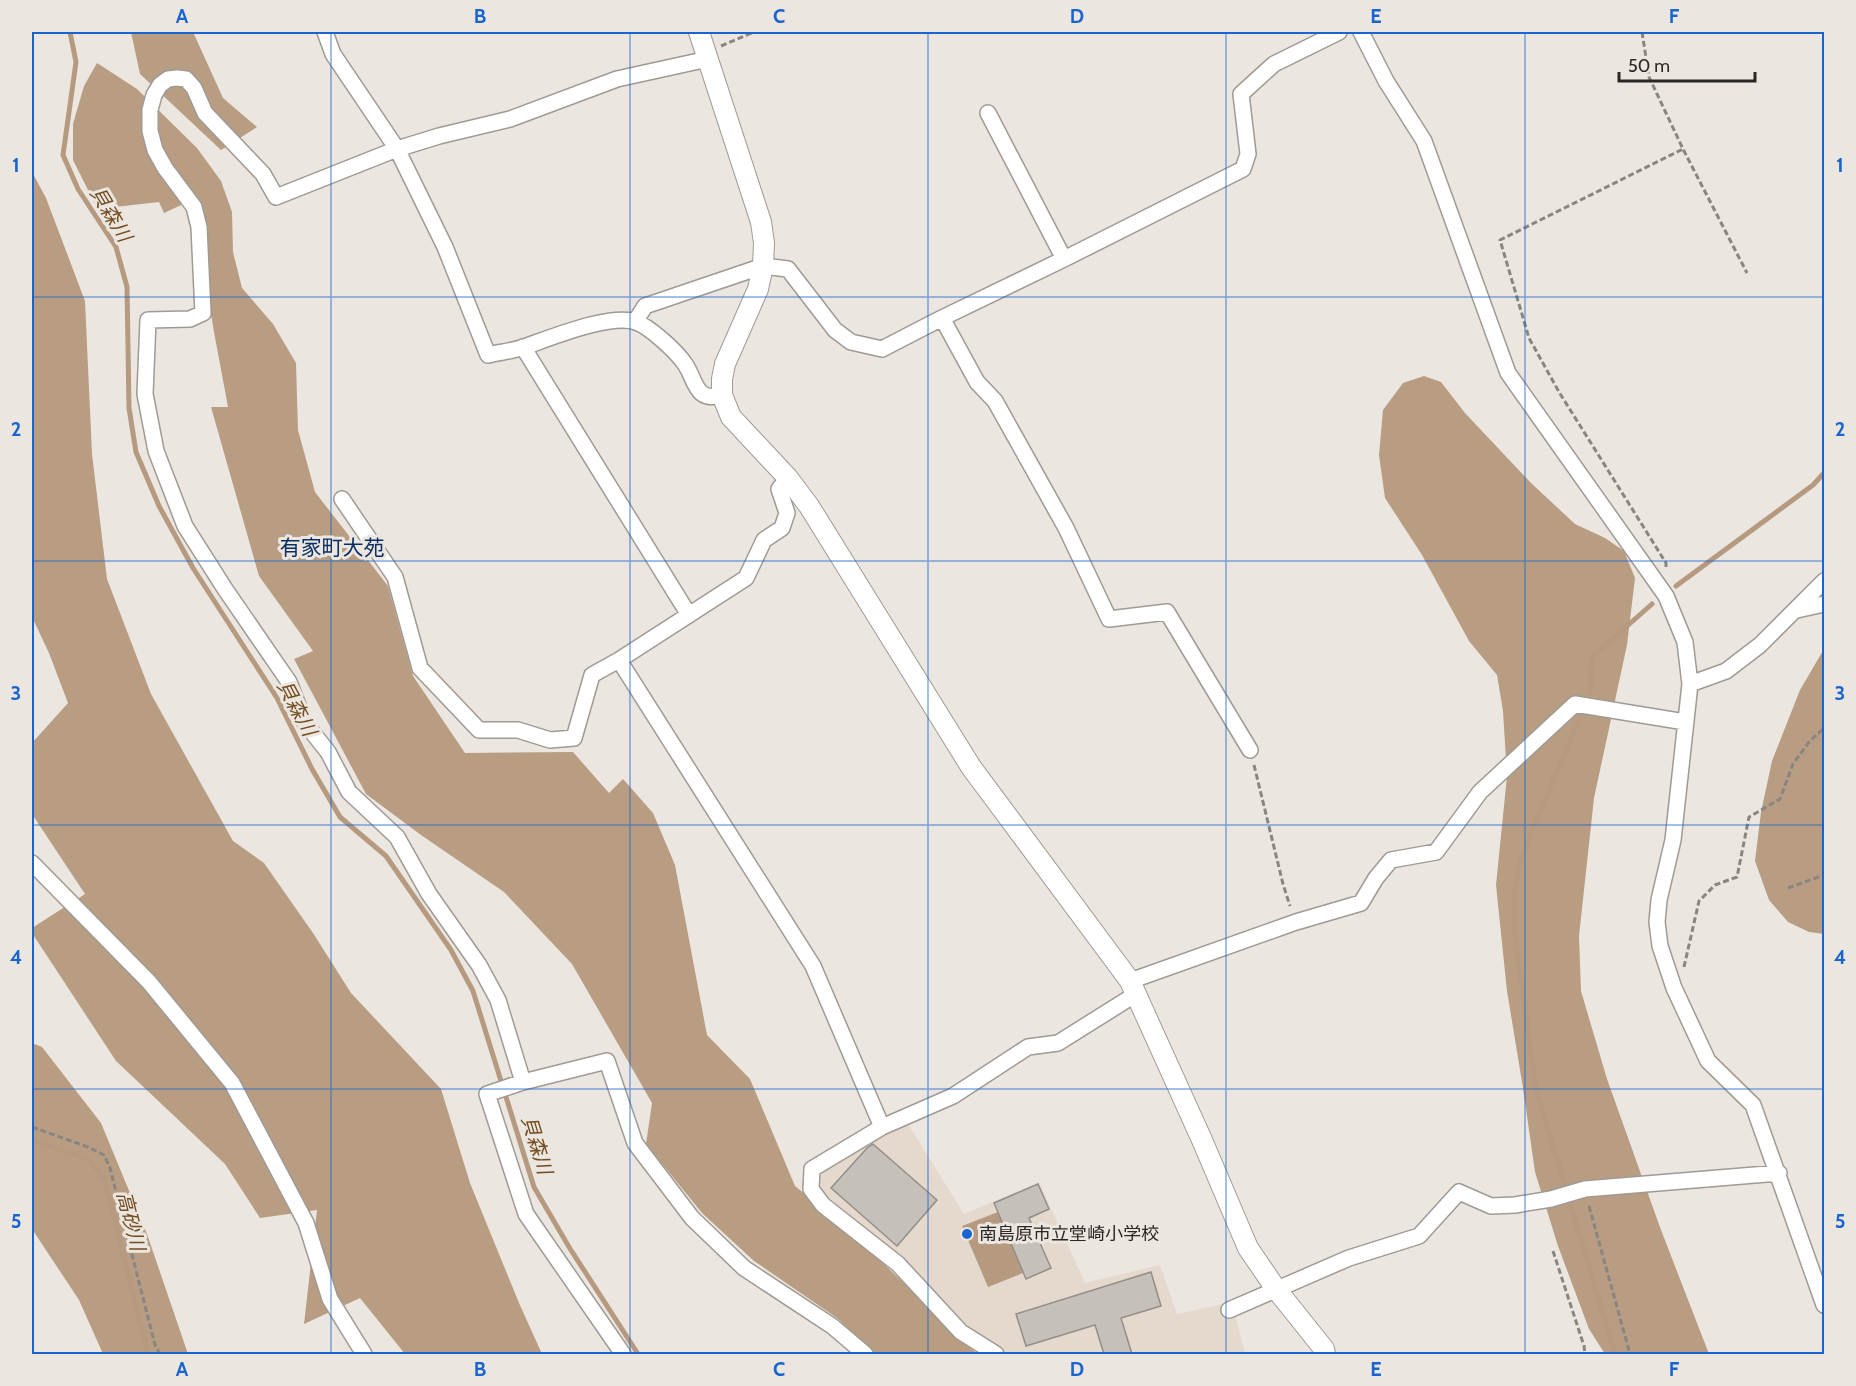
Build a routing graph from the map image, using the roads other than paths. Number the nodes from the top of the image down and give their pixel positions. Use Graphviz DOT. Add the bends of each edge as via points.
graph roads {
  1 [pos="325,32"];
  2 [pos="699,32"];
  3 [pos="1339,32"];
  4 [pos="1362,32"];
  5 [pos="707,56"];
  6 [pos="988,113"];
  7 [pos="397,149"];
  8 [pos="1064,260"];
  9 [pos="764,266"];
  10 [pos="942,318"];
  11 [pos="635,322"];
  12 [pos="523,347"];
  13 [pos="722,395"];
  14 [pos="788,478"];
  15 [pos="342,499"];
  16 [pos="1824,581"];
  17 [pos="1824,604"];
  18 [pos="1797,610"];
  19 [pos="689,615"];
  20 [pos="619,660"];
  21 [pos="1690,684"];
  22 [pos="1685,722"];
  23 [pos="1250,750"];
  24 [pos="32,863"];
  25 [pos="1133,987"];
  26 [pos="518,1084"];
  27 [pos="882,1127"];
  28 [pos="1779,1173"];
  29 [pos="1820,1279"];
  30 [pos="1276,1289"];
  31 [pos="1824,1305"];
  32 [pos="1229,1310"];
  33 [pos="364,1354"];
  34 [pos="622,1354"];
  35 [pos="865,1354"];
  36 [pos="996,1354"];
  37 [pos="1325,1354"];
  1 -- 7 [label="street" via="333,54"];
  2 -- 5 [label="street"];
  3 -- 8 [label="street" via="1274,64 1241,94 1248,154 1243,169"];
  4 -- 21 [label="street" via="1386,81 1424,141 1508,372 1666,596 1685,642"];
  5 -- 7 [label="street" via="617,79 510,119"];
  5 -- 9 [label="street" via="761,222"];
  6 -- 8 [label="street"];
  7 -- 12 [label="street" via="445,247 488,355"];
  7 -- 26 [label="street" via="276,197 263,174 205,112 186,80 168,79 160,85 150,111 150,131 165,168 194,207 199,226 203,313 190,319 148,320 146,394 156,451 185,526 289,682 305,723 328,752 349,792 397,837 429,894 479,965 498,1000"];
  8 -- 10 [label="street"];
  9 -- 10 [label="street" via="788,269 835,330 850,342 882,349"];
  9 -- 11 [label="street" via="645,306"];
  9 -- 13 [label="street" via="758,289 725,363"];
  10 -- 23 [label="street" via="976,382 995,401 1061,518 1109,619 1167,612"];
  11 -- 12 [label="street" via="618,320"];
  11 -- 13 [label="street" via="654,333 685,363 696,387 705,395"];
  12 -- 19 [label="street"];
  13 -- 14 [label="street" via="731,417"];
  14 -- 19 [label="street" via="779,489 787,513 782,528 764,540 746,578"];
  14 -- 25 [label="street" via="971,767"];
  15 -- 20 [label="street" via="395,577 420,668 479,730 518,730 550,740 574,738 592,675"];
  16 -- 18 [label="street"];
  17 -- 18 [label="street"];
  18 -- 21 [label="street" via="1726,671"];
  19 -- 20 [label="street"];
  20 -- 27 [label="street" via="813,966"];
  21 -- 22 [label="street"];
  22 -- 25 [label="street" via="1575,704 1480,792 1436,852 1391,860 1361,903 1296,922"];
  22 -- 28 [label="street" via="1673,840 1659,900 1660,946 1707,1061 1753,1105"];
  24 -- 33 [label="street" via="149,982 232,1083 306,1223 330,1299"];
  25 -- 27 [label="street" via="1058,1043 1028,1047 953,1096"];
  25 -- 30 [label="street" via="1248,1248"];
  26 -- 34 [label="street" via="488,1094 526,1214"];
  26 -- 35 [label="street" via="608,1061 634,1143 692,1218 744,1268 832,1326"];
  27 -- 36 [label="street" via="812,1169 811,1190 898,1264 961,1332"];
  28 -- 29 [label="street"];
  28 -- 30 [label="street" via="1581,1190 1515,1205 1491,1206 1459,1192 1419,1236 1349,1258"];
  29 -- 31 [label="street"];
  30 -- 32 [label="street"];
  30 -- 37 [label="street"];
}
